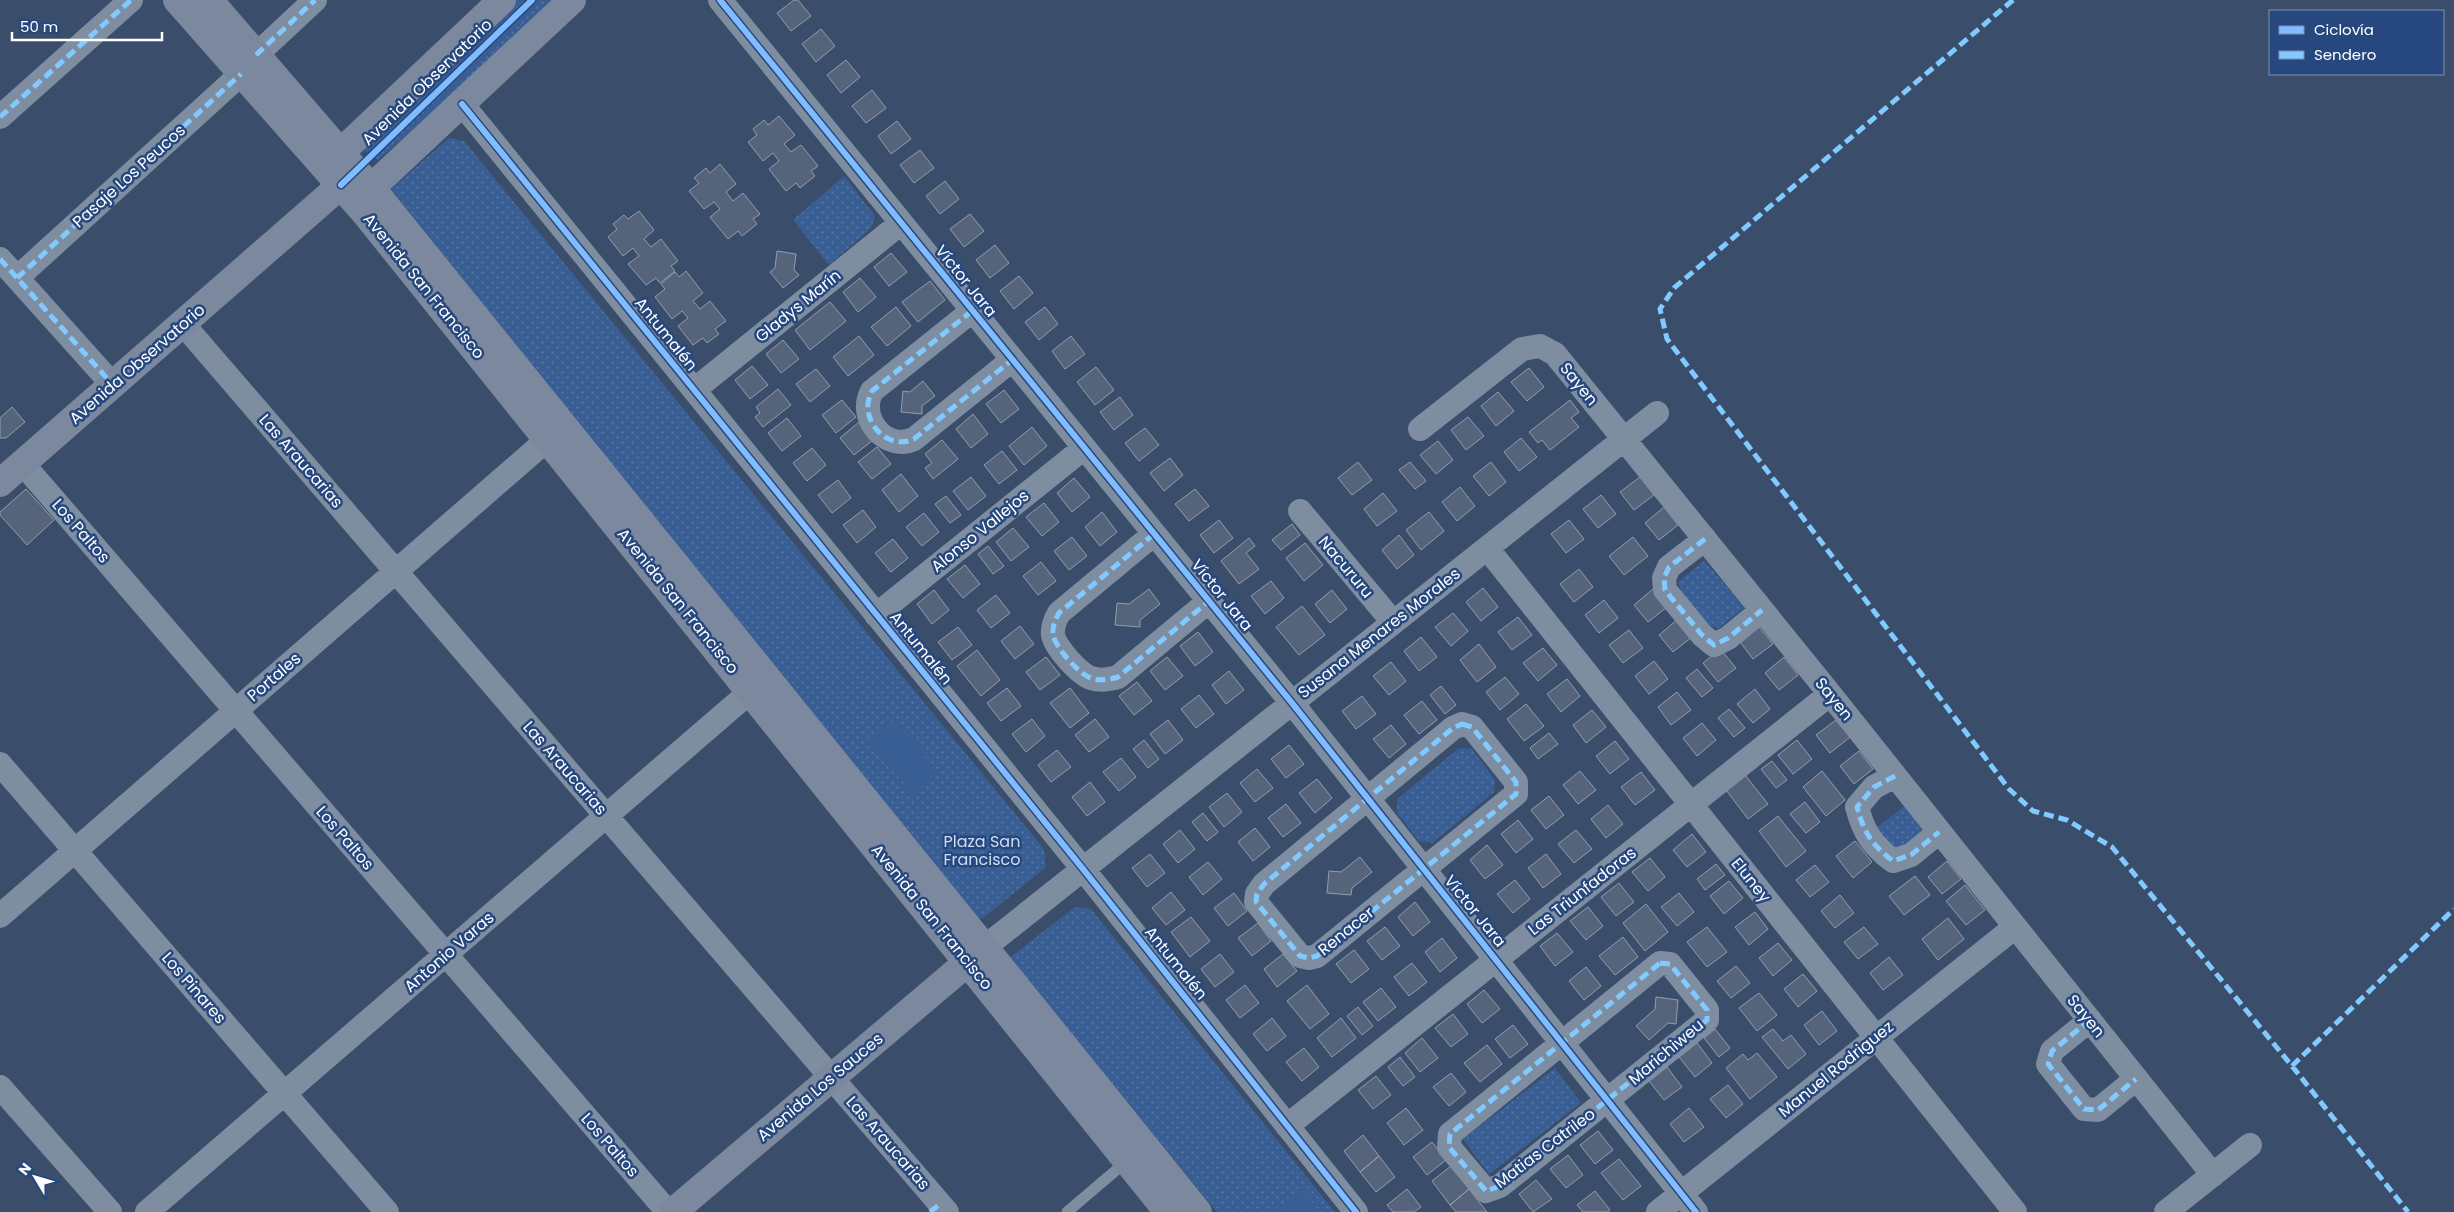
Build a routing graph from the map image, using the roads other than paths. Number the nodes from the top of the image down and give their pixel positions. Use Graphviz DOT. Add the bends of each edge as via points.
graph roads {
  1 [pos="131,0"];
  2 [pos="177,0"];
  3 [pos="209,0"];
  4 [pos="314,0"];
  5 [pos="502,0"];
  6 [pos="572,0"];
  7 [pos="720,0"];
  8 [pos="249,65"];
  9 [pos="462,104"];
  10 [pos="0,117"];
  11 [pos="340,153"];
  12 [pos="341,186"];
  13 [pos="371,188"];
  14 [pos="901,223"];
  15 [pos="0,259"];
  16 [pos="17,278"];
  17 [pos="972,310"];
  18 [pos="183,324"];
  19 [pos="1012,360"];
  20 [pos="113,385"];
  21 [pos="694,390"];
  22 [pos="1657,413"];
  23 [pos="1420,428"];
  24 [pos="548,439"];
  25 [pos="1624,440"];
  26 [pos="1084,448"];
  27 [pos="23,464"];
  28 [pos="0,483"];
  29 [pos="1300,511"];
  30 [pos="1154,534"];
  31 [pos="1705,539"];
  32 [pos="1486,548"];
  33 [pos="396,572"];
  34 [pos="1209,601"];
  35 [pos="1762,610"];
  36 [pos="876,615"];
  37 [pos="1394,622"];
  38 [pos="750,691"];
  39 [pos="1830,694"];
  40 [pos="1292,703"];
  41 [pos="236,711"];
  42 [pos="0,764"];
  43 [pos="1895,776"];
  44 [pos="1367,798"];
  45 [pos="1690,805"];
  46 [pos="606,816"];
  47 [pos="1939,832"];
  48 [pos="75,851"];
  49 [pos="1423,868"];
  50 [pos="1083,869"];
  51 [pos="0,916"];
  52 [pos="2015,927"];
  53 [pos="446,954"];
  54 [pos="976,954"];
  55 [pos="1496,960"];
  56 [pos="2090,1020"];
  57 [pos="1876,1038"];
  58 [pos="1560,1042"];
  59 [pos="831,1078"];
  60 [pos="2136,1079"];
  61 [pos="0,1087"];
  62 [pos="285,1094"];
  63 [pos="1607,1102"];
  64 [pos="1287,1126"];
  65 [pos="2250,1145"];
  66 [pos="1127,1161"];
  67 [pos="2213,1175"];
  68 [pos="1681,1193"];
  69 [pos="939,1209"];
  70 [pos="110,1212"];
  71 [pos="148,1212"];
  72 [pos="387,1212"];
  73 [pos="668,1212"];
  74 [pos="673,1212"];
  75 [pos="1068,1212"];
  76 [pos="1168,1212"];
  77 [pos="1198,1212"];
  78 [pos="1356,1212"];
  79 [pos="1658,1212"];
  80 [pos="1696,1212"];
  81 [pos="2015,1212"];
  82 [pos="2166,1212"];
  1 -- 10 [label="street"];
  2 -- 8 [label="main road, Avenida San Francisco"];
  3 -- 8 [label="main road, Avenida San Francisco"];
  4 -- 8 [label="street, Pasaje Los Peucos"];
  5 -- 11 [label="main road, Avenida Observatorio"];
  6 -- 9 [label="main road"];
  7 -- 14 [label="street, Víctor Jara"];
  8 -- 11 [label="main road, Avenida San Francisco"];
  8 -- 12 [label="main road, Avenida San Francisco"];
  8 -- 16 [label="street, Pasaje Los Peucos"];
  9 -- 13 [label="main road"];
  9 -- 21 [label="street, Antumalén"];
  11 -- 12 [label="main road"];
  11 -- 13 [label="main road, Avenida San Francisco"];
  12 -- 13 [label="main road"];
  12 -- 18 [label="main road, Avenida Observatorio"];
  12 -- 24 [label="main road, Avenida San Francisco"];
  13 -- 54 [label="main road, Avenida San Francisco"];
  14 -- 17 [label="street, Víctor Jara"];
  14 -- 21 [label="street, Gladys Marín"];
  15 -- 16 [label="street"];
  16 -- 20 [label="street"];
  17 -- 19 [label="street, Víctor Jara"];
  17 -- 19 [label="street" via="872,391 867,410 882,436 899,443 914,439"];
  18 -- 20 [label="main road, Avenida Observatorio"];
  18 -- 33 [label="street, Las Araucarias"];
  19 -- 26 [label="street, Víctor Jara"];
  20 -- 27 [label="main road, Avenida Observatorio"];
  21 -- 36 [label="street, Antumalén"];
  22 -- 25 [label="street, Susana Menares Morales"];
  23 -- 25 [label="street, Sayen" via="1522,350 1540,346 1554,354"];
  24 -- 33 [label="street, Portales"];
  24 -- 38 [label="main road, Avenida San Francisco"];
  25 -- 31 [label="street, Sayen"];
  25 -- 32 [label="street, Susana Menares Morales"];
  26 -- 30 [label="street, Víctor Jara"];
  26 -- 36 [label="street, Alonso Vallejos"];
  27 -- 28 [label="main road, Avenida Observatorio"];
  27 -- 41 [label="street, Los Paltos"];
  29 -- 37 [label="street, Nacururu"];
  30 -- 34 [label="street, Víctor Jara"];
  30 -- 34 [label="street" via="1059,613 1053,628 1055,642 1081,674 1108,680 1118,677"];
  31 -- 35 [label="street, Sayen"];
  31 -- 35 [label="street" via="1669,567 1664,578 1665,590 1702,636 1714,645 1728,638"];
  32 -- 37 [label="street, Susana Menares Morales"];
  32 -- 45 [label="street, Eluney"];
  33 -- 41 [label="street, Portales"];
  33 -- 46 [label="street, Las Araucarias"];
  34 -- 40 [label="street, Víctor Jara"];
  35 -- 39 [label="street, Sayen"];
  36 -- 50 [label="street, Antumalén"];
  37 -- 40 [label="street, Susana Menares Morales"];
  38 -- 46 [label="street, Antonio Varas"];
  38 -- 54 [label="main road, Avenida San Francisco"];
  39 -- 43 [label="street, Sayen"];
  39 -- 45 [label="street, Las Triunfadoras"];
  40 -- 44 [label="street, Víctor Jara"];
  40 -- 50 [label="street, Susana Menares Morales"];
  41 -- 48 [label="street, Portales"];
  41 -- 53 [label="street, Los Paltos"];
  42 -- 48 [label="street, Los Pinares"];
  43 -- 47 [label="street, Sayen"];
  43 -- 47 [label="street" via="1874,787 1857,807 1862,826 1875,847 1893,861 1911,855"];
  44 -- 49 [label="street, Víctor Jara"];
  44 -- 49 [label="street" via="1453,728 1462,724 1472,727 1516,782 1516,794"];
  44 -- 49 [label="street, Renacer" via="1264,884 1256,902 1300,956 1309,958 1317,956"];
  45 -- 55 [label="street, Las Triunfadoras"];
  45 -- 57 [label="street, Eluney"];
  46 -- 53 [label="street, Antonio Varas"];
  46 -- 59 [label="street, Las Araucarias"];
  47 -- 52 [label="street, Sayen"];
  48 -- 51 [label="street, Portales"];
  48 -- 62 [label="street, Los Pinares"];
  49 -- 55 [label="street, Víctor Jara"];
  50 -- 54 [label="street, Susana Menares Morales"];
  50 -- 64 [label="street, Antumalén"];
  52 -- 56 [label="street, Sayen"];
  52 -- 57 [label="street, Manuel Rodriguez"];
  53 -- 62 [label="street, Antonio Varas"];
  53 -- 73 [label="street, Los Paltos"];
  54 -- 59 [label="main road, Avenida Los Sauces"];
  54 -- 66 [label="main road, Avenida San Francisco"];
  54 -- 77 [label="main road, Avenida San Francisco"];
  55 -- 58 [label="street, Víctor Jara"];
  55 -- 64 [label="street, Las Triunfadoras"];
  56 -- 60 [label="street, Sayen"];
  56 -- 60 [label="street" via="2052,1051 2048,1064 2084,1109 2098,1110"];
  57 -- 68 [label="street, Manuel Rodriguez"];
  57 -- 81 [label="street, Eluney"];
  58 -- 63 [label="street, Víctor Jara"];
  58 -- 63 [label="street, Marichiweu" via="1660,963 1670,964 1707,1010 1707,1020"];
  58 -- 63 [label="street, Matias Catrileo" via="1450,1134 1449,1147 1486,1191 1500,1186"];
  59 -- 69 [label="street, Las Araucarias"];
  59 -- 74 [label="main road, Avenida Los Sauces"];
  60 -- 67 [label="street, Sayen"];
  61 -- 70 [label="street"];
  62 -- 71 [label="street, Antonio Varas"];
  62 -- 72 [label="street, Los Pinares"];
  63 -- 68 [label="street, Víctor Jara"];
  64 -- 78 [label="street, Antumalén"];
  65 -- 67 [label="street"];
  66 -- 75 [label="lane"];
  66 -- 76 [label="main road, Avenida San Francisco"];
  67 -- 82 [label="street"];
  68 -- 79 [label="street, Manuel Rodriguez"];
  68 -- 80 [label="street, Víctor Jara"];
}
